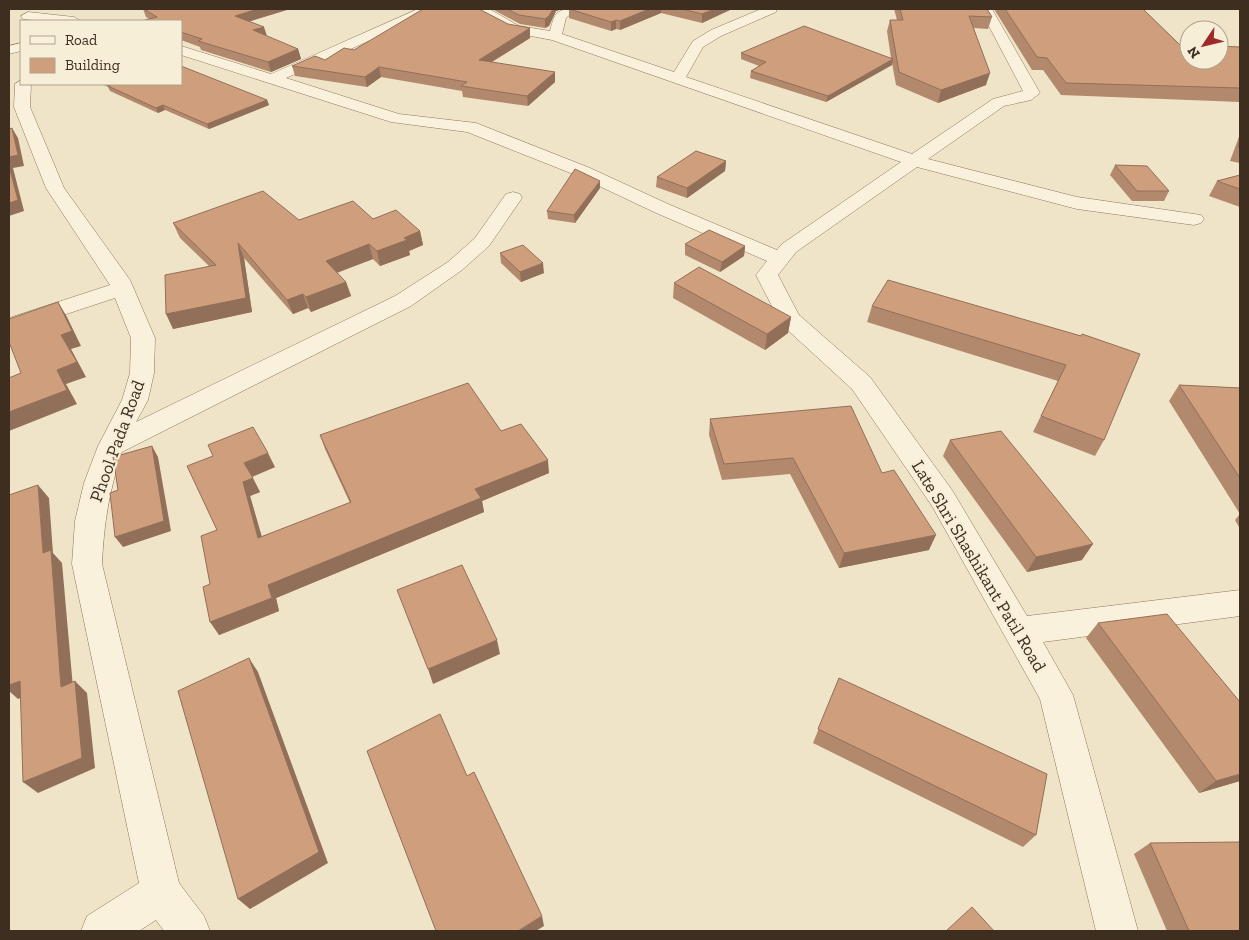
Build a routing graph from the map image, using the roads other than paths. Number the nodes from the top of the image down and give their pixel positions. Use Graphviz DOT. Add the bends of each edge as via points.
graph roads {
  1 [pos="428,9"];
  2 [pos="470,9"];
  3 [pos="570,9"];
  4 [pos="771,9"];
  5 [pos="986,9"];
  6 [pos="25,15"];
  7 [pos="66,20"];
  8 [pos="555,36"];
  9 [pos="182,50"];
  10 [pos="272,79"];
  11 [pos="677,79"];
  12 [pos="23,85"];
  13 [pos="914,161"];
  14 [pos="513,198"];
  15 [pos="1194,219"];
  16 [pos="780,259"];
  17 [pos="122,288"];
  18 [pos="9,326"];
  19 [pos="112,446"];
  20 [pos="1240,603"];
  21 [pos="1019,631"];
  22 [pos="161,892"];
  23 [pos="102,931"];
  24 [pos="189,931"];
  25 [pos="1117,931"];
  1 -- 10 [label="street"];
  2 -- 8 [label="street" via="486,12 515,28"];
  3 -- 8 [label="street" via="560,16"];
  4 -- 11 [label="street" via="716,32 698,44"];
  5 -- 13 [label="street, Late Shri Shashikant Patil Road" via="1032,94 999,102"];
  6 -- 7 [label="street"];
  8 -- 11 [label="street"];
  9 -- 10 [label="street"];
  10 -- 16 [label="street" via="397,119 470,127 584,172"];
  11 -- 13 [label="street"];
  12 -- 17 [label="street, Phool Pada Road" via="23,131 55,188"];
  13 -- 15 [label="street" via="1077,203"];
  13 -- 16 [label="street, Late Shri Shashikant Patil Road" via="789,248"];
  14 -- 19 [label="street" via="482,242 455,266 403,301"];
  16 -- 21 [label="street, Late Shri Shashikant Patil Road" via="767,275 789,319 861,383 942,498"];
  17 -- 18 [label="street"];
  17 -- 19 [label="street, Phool Pada Road" via="143,338 142,373 135,400"];
  19 -- 22 [label="street, Phool Pada Road" via="98,483 90,522 87,564"];
  20 -- 21 [label="street"];
  21 -- 25 [label="street, Late Shri Shashikant Patil Road" via="1056,695"];
  22 -- 23 [label="street"];
  22 -- 24 [label="street, Phool Pada Road"];
}
